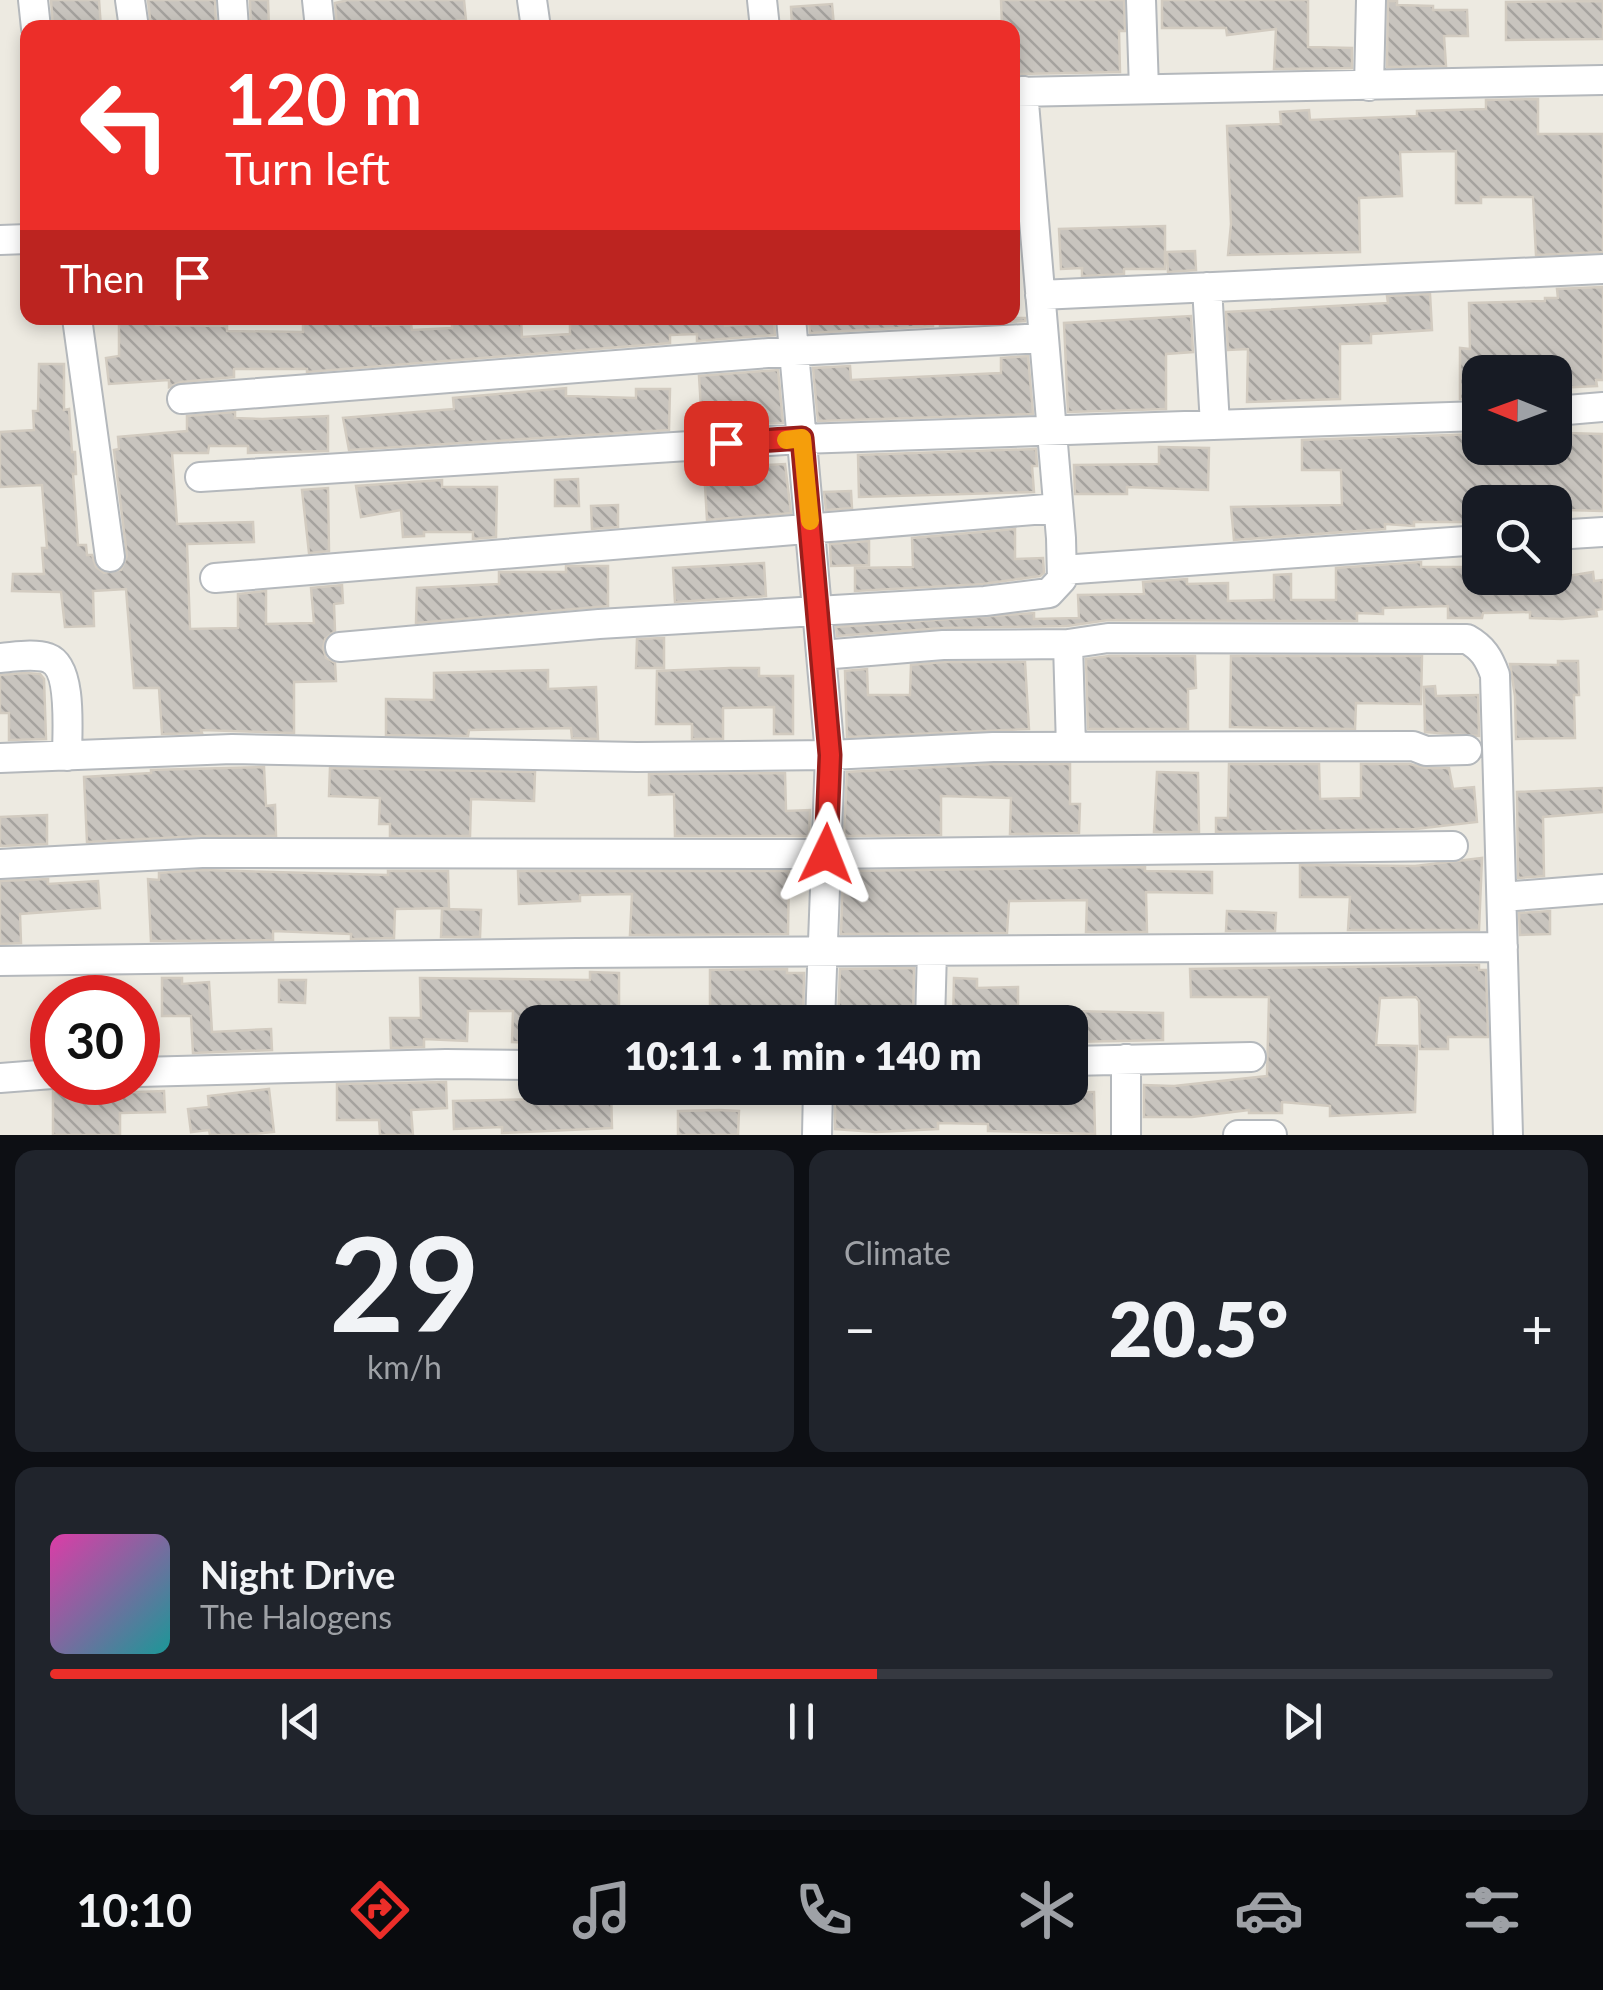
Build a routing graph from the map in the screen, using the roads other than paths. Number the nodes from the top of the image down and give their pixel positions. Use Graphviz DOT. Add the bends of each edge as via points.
graph roads {
  1 [pos="1141,0"];
  2 [pos="1371,0"];
  3 [pos="1603,80"];
  4 [pos="1370,86"];
  5 [pos="1144,89"];
  6 [pos="1020,92"];
  7 [pos="1020,146"];
  8 [pos="1021,173"];
  9 [pos="1025,261"];
  10 [pos="1603,269"];
  11 [pos="1207,287"];
  12 [pos="1040,295"];
  13 [pos="78,325"];
  14 [pos="792,325"];
  15 [pos="1044,338"];
  16 [pos="794,351"];
  17 [pos="182,399"];
  18 [pos="1603,407"];
  19 [pos="1572,409"];
  20 [pos="1462,417"];
  21 [pos="1214,425"];
  22 [pos="1052,430"];
  23 [pos="802,438"];
  24 [pos="200,477"];
  25 [pos="1058,508"];
  26 [pos="811,528"];
  27 [pos="1603,532"];
  28 [pos="1572,534"];
  29 [pos="1462,541"];
  30 [pos="110,557"];
  31 [pos="1062,570"];
  32 [pos="215,578"];
  33 [pos="817,610"];
  34 [pos="1068,644"];
  35 [pos="340,646"];
  36 [pos="821,655"];
  37 [pos="0,658"];
  38 [pos="1072,747"];
  39 [pos="1467,750"];
  40 [pos="830,755"];
  41 [pos="67,756"];
  42 [pos="0,758"];
  43 [pos="1453,846"];
  44 [pos="826,854"];
  45 [pos="0,864"];
  46 [pos="1603,889"];
  47 [pos="1502,898"];
  48 [pos="1503,947"];
  49 [pos="932,950"];
  50 [pos="823,951"];
  51 [pos="0,962"];
  52 [pos="821,1005"];
  53 [pos="930,1005"];
  54 [pos="1251,1056"];
  55 [pos="1126,1060"];
  56 [pos="1088,1061"];
  57 [pos="518,1065"];
  58 [pos="160,1071"];
  59 [pos="30,1076"];
  60 [pos="0,1078"];
  61 [pos="817,1105"];
  62 [pos="816,1135"];
  63 [pos="1126,1135"];
  64 [pos="1238,1135"];
  65 [pos="1272,1135"];
  66 [pos="1508,1135"];
  1 -- 5 [label="street"];
  2 -- 4 [label="street"];
  3 -- 4 [label="street"];
  4 -- 5 [label="street"];
  5 -- 6 [label="street"];
  7 -- 8 [label="street"];
  8 -- 9 [label="street"];
  9 -- 12 [label="street"];
  10 -- 11 [label="street"];
  11 -- 12 [label="street"];
  11 -- 21 [label="street"];
  12 -- 15 [label="street"];
  13 -- 30 [label="street"];
  14 -- 16 [label="street"];
  15 -- 16 [label="street"];
  15 -- 22 [label="street"];
  16 -- 17 [label="street"];
  16 -- 23 [label="street"];
  18 -- 19 [label="street"];
  20 -- 21 [label="street"];
  21 -- 22 [label="street"];
  22 -- 23 [label="street"];
  22 -- 25 [label="street"];
  23 -- 24 [label="street"];
  23 -- 26 [label="street"];
  25 -- 26 [label="street"];
  25 -- 31 [label="street"];
  26 -- 32 [label="street"];
  26 -- 33 [label="street"];
  27 -- 28 [label="street"];
  29 -- 31 [label="street"];
  31 -- 33 [label="street" via="1062,580 1049,592 1022,597"];
  33 -- 35 [label="street"];
  33 -- 36 [label="street"];
  34 -- 36 [label="street"];
  34 -- 38 [label="street"];
  34 -- 47 [label="street" via="1108,638 1467,639 1479,646 1495,675"];
  36 -- 40 [label="street"];
  37 -- 41 [label="street" via="53,659 61,669"];
  38 -- 39 [label="street"];
  38 -- 40 [label="street"];
  40 -- 41 [label="street" via="232,750"];
  40 -- 44 [label="street"];
  41 -- 42 [label="street"];
  43 -- 44 [label="street"];
  44 -- 45 [label="street" via="202,853"];
  44 -- 50 [label="street"];
  46 -- 47 [label="street"];
  47 -- 48 [label="street"];
  48 -- 49 [label="street"];
  48 -- 66 [label="street"];
  49 -- 50 [label="street"];
  49 -- 53 [label="street"];
  50 -- 51 [label="street"];
  50 -- 52 [label="street"];
  54 -- 55 [label="street"];
  55 -- 56 [label="street"];
  55 -- 63 [label="street"];
  57 -- 58 [label="street"];
  59 -- 60 [label="street"];
  61 -- 62 [label="street"];
  64 -- 65 [label="street"];
}
